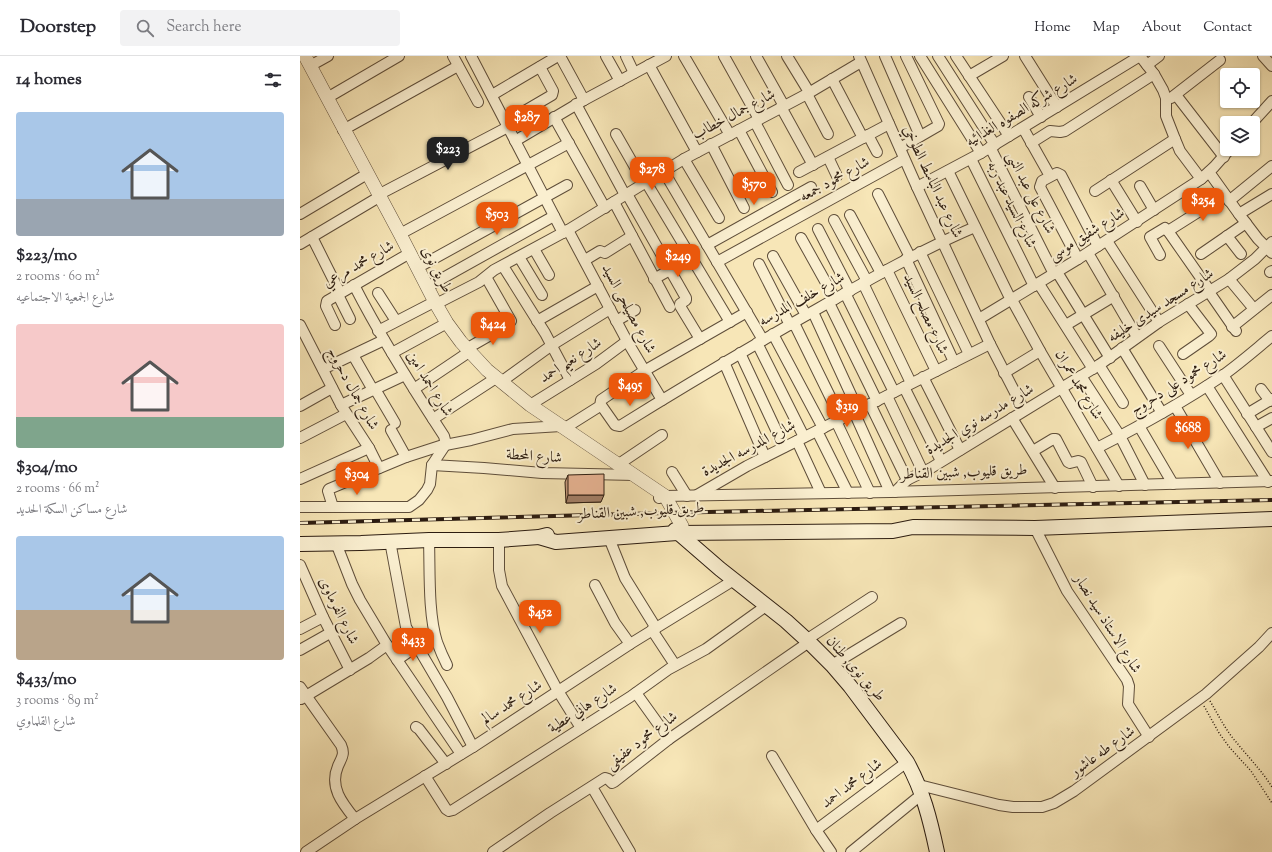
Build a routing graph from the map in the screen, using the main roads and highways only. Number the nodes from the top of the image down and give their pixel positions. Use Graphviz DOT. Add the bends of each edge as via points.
graph roads {
  1 [pos="1272,519"];
  2 [pos="679,529"];
  3 [pos="539,538"];
  4 [pos="300,544"];
  5 [pos="937,852"];
  1 -- 2 [label="main road, طريق قليوب, شبين القناطر" via="1035,528 913,527 892,522"];
  2 -- 3 [label="main road, طريق قليوب, شبين القناطر" via="553,534"];
  2 -- 3 [label="main road, طريق قليوب, شبين القناطر" via="556,542"];
  2 -- 5 [label="main road, طريق نوى, طنان" via="694,547 807,641 850,686 907,762 921,790"];
  3 -- 4 [label="main road, طريق قليوب, شبين القناطر"];
}
